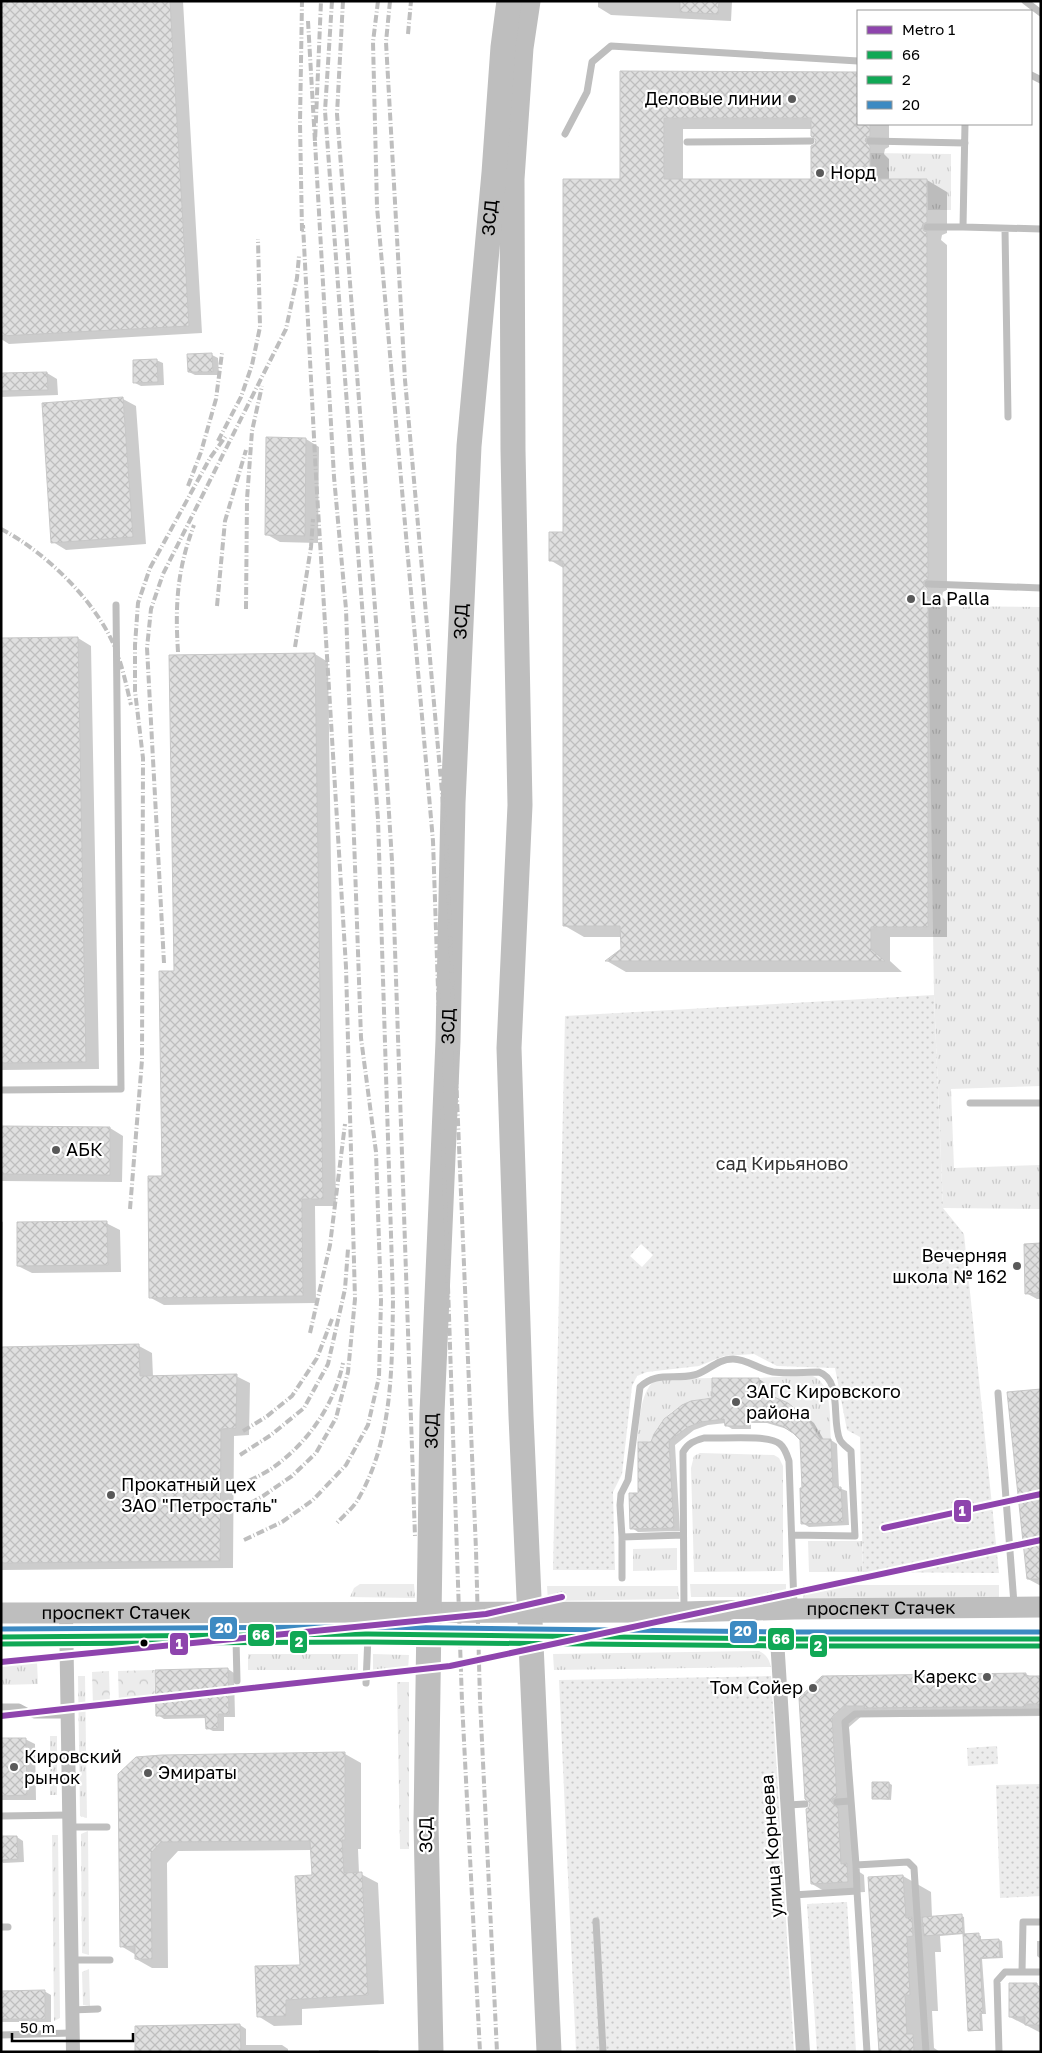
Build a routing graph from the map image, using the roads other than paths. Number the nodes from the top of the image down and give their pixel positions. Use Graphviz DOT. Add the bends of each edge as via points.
graph roads {
  1 [pos="509,1"];
  2 [pos="528,1"];
  3 [pos="1026,1"];
  4 [pos="1041,13"];
  5 [pos="857,62"];
  6 [pos="965,125"];
  7 [pos="565,134"];
  8 [pos="811,141"];
  9 [pos="870,141"];
  10 [pos="687,142"];
  11 [pos="965,143"];
  12 [pos="927,227"];
  13 [pos="963,227"];
  14 [pos="1005,229"];
  15 [pos="1041,229"];
  16 [pos="1008,417"];
  17 [pos="928,584"];
  18 [pos="1041,588"];
  19 [pos="116,606"];
  20 [pos="1,1090"];
  21 [pos="970,1103"];
  22 [pos="1041,1103"];
  23 [pos="998,1394"];
  24 [pos="682,1535"];
  25 [pos="792,1535"];
  26 [pos="622,1537"];
  27 [pos="622,1578"];
  28 [pos="1014,1607"];
  29 [pos="1041,1607"];
  30 [pos="794,1609"];
  31 [pos="66,1612"];
  32 [pos="684,1612"];
  33 [pos="1,1613"];
  34 [pos="368,1634"];
  35 [pos="236,1636"];
  36 [pos="1,1637"];
  37 [pos="66,1638"];
  38 [pos="777,1638"];
  39 [pos="1041,1639"];
  40 [pos="237,1681"];
  41 [pos="366,1683"];
  42 [pos="1,1707"];
  43 [pos="1041,1712"];
  44 [pos="67,1715"];
  45 [pos="850,1801"];
  46 [pos="837,1802"];
  47 [pos="805,1804"];
  48 [pos="788,1805"];
  49 [pos="1,1816"];
  50 [pos="69,1821"];
  51 [pos="107,1827"];
  52 [pos="856,1865"];
  53 [pos="857,1891"];
  54 [pos="793,1895"];
  55 [pos="596,1921"];
  56 [pos="1041,1922"];
  57 [pos="71,1960"];
  58 [pos="110,1960"];
  59 [pos="1022,1972"];
  60 [pos="1041,1972"];
  61 [pos="98,2009"];
  62 [pos="71,2010"];
  63 [pos="71,2033"];
  64 [pos="1,2035"];
  65 [pos="72,2052"];
  66 [pos="432,2052"];
  67 [pos="549,2052"];
  68 [pos="603,2052"];
  69 [pos="803,2052"];
  70 [pos="868,2052"];
  71 [pos="926,2052"];
  72 [pos="999,2052"];
  1 -- 66 [label="highway, ЗСД" via="469,446 452,804 448,1041 431,1442 426,1824"];
  2 -- 67 [label="highway, ЗСД" via="521,48 512,179 520,805 509,1048"];
  3 -- 4 [label="lane"];
  5 -- 7 [label="lane" via="611,46 592,62 587,92"];
  6 -- 11 [label="lane"];
  8 -- 10 [label="lane"];
  9 -- 11 [label="lane"];
  11 -- 13 [label="lane"];
  12 -- 13 [label="lane"];
  13 -- 14 [label="lane"];
  14 -- 15 [label="lane"];
  14 -- 16 [label="lane"];
  17 -- 18 [label="lane"];
  19 -- 20 [label="lane" via="121,1089"];
  21 -- 22 [label="lane"];
  23 -- 28 [label="lane"];
  24 -- 25 [label="lane" via="683,1452 694,1441 704,1438 779,1442 789,1461"];
  24 -- 26 [label="lane"];
  24 -- 32 [label="lane"];
  25 -- 26 [label="lane" via="855,1536 851,1452 840,1440 833,1388 826,1374 774,1372 732,1359 718,1362 695,1375 650,1379 640,1388 628,1480 621,1494"];
  25 -- 30 [label="lane"];
  26 -- 27 [label="lane"];
  28 -- 29 [label="main road, проспект Стачек"];
  28 -- 30 [label="main road, проспект Стачек"];
  30 -- 32 [label="main road, проспект Стачек"];
  31 -- 32 [label="main road, проспект Стачек"];
  31 -- 33 [label="main road, проспект Стачек"];
  31 -- 37 [label="street"];
  34 -- 35 [label="main road, проспект Стачек"];
  34 -- 38 [label="main road, проспект Стачек"];
  34 -- 41 [label="lane"];
  35 -- 37 [label="main road, проспект Стачек"];
  35 -- 40 [label="lane"];
  36 -- 37 [label="main road, проспект Стачек"];
  37 -- 44 [label="street"];
  38 -- 39 [label="main road, проспект Стачек"];
  38 -- 48 [label="street, улица Корнеева"];
  42 -- 44 [label="lane" via="19,1707 34,1715"];
  43 -- 45 [label="lane" via="855,1714 845,1722"];
  44 -- 50 [label="street"];
  45 -- 46 [label="lane"];
  45 -- 52 [label="lane"];
  47 -- 48 [label="lane"];
  48 -- 54 [label="street, улица Корнеева"];
  49 -- 50 [label="lane"];
  50 -- 51 [label="lane"];
  50 -- 57 [label="street"];
  52 -- 53 [label="lane"];
  52 -- 71 [label="lane" via="908,1862 914,1868"];
  53 -- 54 [label="lane"];
  53 -- 70 [label="lane"];
  54 -- 69 [label="street, улица Корнеева"];
  55 -- 68 [label="lane"];
  56 -- 59 [label="lane" via="1023,1922"];
  57 -- 58 [label="lane"];
  57 -- 62 [label="street"];
  59 -- 60 [label="lane"];
  59 -- 72 [label="lane" via="1005,1972 997,1981"];
  61 -- 62 [label="lane"];
  62 -- 63 [label="street"];
  63 -- 64 [label="lane"];
  63 -- 65 [label="street"];
}
